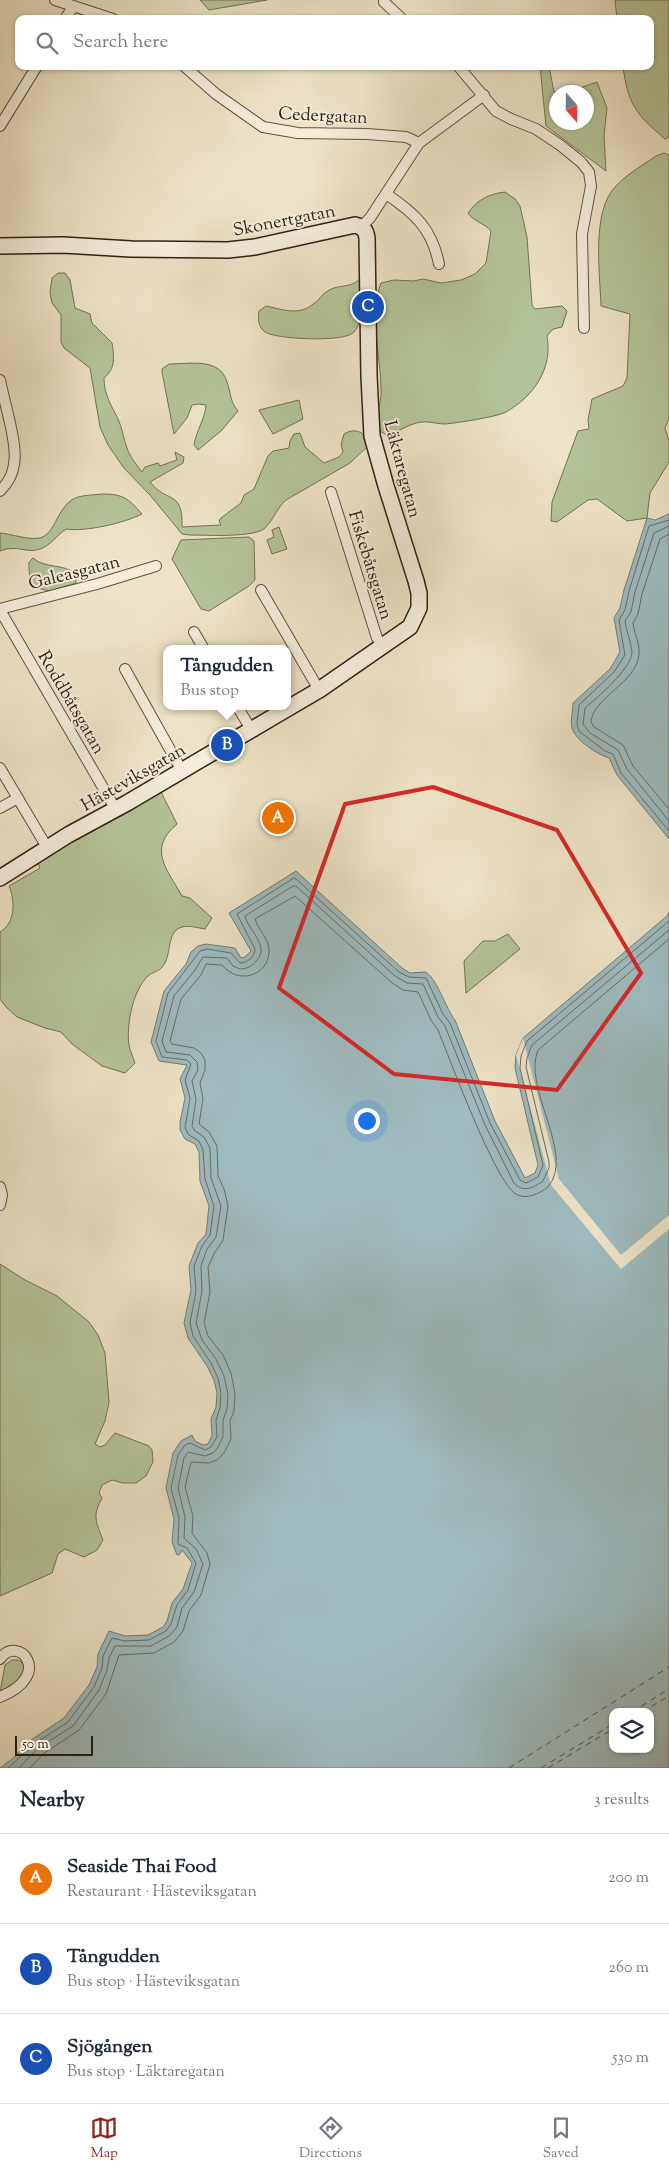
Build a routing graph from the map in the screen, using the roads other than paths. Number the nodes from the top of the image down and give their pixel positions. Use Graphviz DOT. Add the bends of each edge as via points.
graph roads {
  1 [pos="55,0"];
  2 [pos="384,2"];
  3 [pos="73,7"];
  4 [pos="68,15"];
  5 [pos="100,15"];
  6 [pos="398,15"];
  7 [pos="35,70"];
  8 [pos="189,70"];
  9 [pos="462,70"];
  10 [pos="484,95"];
  11 [pos="0,126"];
  12 [pos="419,143"];
  13 [pos="386,194"];
  14 [pos="361,227"];
  15 [pos="0,246"];
  16 [pos="440,264"];
  17 [pos="584,328"];
  18 [pos="0,380"];
  19 [pos="1,397"];
  20 [pos="0,491"];
  21 [pos="331,492"];
  22 [pos="156,566"];
  23 [pos="262,590"];
  24 [pos="0,610"];
  25 [pos="410,627"];
  26 [pos="194,632"];
  27 [pos="202,645"];
  28 [pos="383,646"];
  29 [pos="126,669"];
  30 [pos="319,690"];
  31 [pos="291,707"];
  32 [pos="239,710"];
  33 [pos="286,710"];
  34 [pos="252,731"];
  35 [pos="0,768"];
  36 [pos="182,771"];
  37 [pos="18,798"];
  38 [pos="0,808"];
  39 [pos="116,810"];
  40 [pos="48,849"];
  41 [pos="0,878"];
  42 [pos="0,1186"];
  43 [pos="0,1205"];
  44 [pos="0,1659"];
  45 [pos="0,1697"];
  1 -- 3 [label="street"];
  2 -- 6 [label="street"];
  3 -- 4 [label="street"];
  3 -- 5 [label="street"];
  7 -- 11 [label="street"];
  8 -- 12 [label="street, Cedergatan" via="218,96 263,127 298,134 406,137"];
  9 -- 10 [label="street"];
  10 -- 12 [label="street, Skonertgatan"];
  10 -- 17 [label="street" via="503,115 536,129 581,162 589,172 592,186 582,234"];
  12 -- 13 [label="street, Skonertgatan"];
  13 -- 14 [label="street, Skonertgatan"];
  13 -- 16 [label="street" via="426,228"];
  14 -- 15 [label="street, Skonertgatan" via="355,225 228,250"];
  14 -- 25 [label="street, Läktaregatan" via="367,238 372,436 420,593 419,608"];
  18 -- 19 [label="street"];
  19 -- 20 [label="street" via="15,462"];
  21 -- 28 [label="street, Fiskebåtsgatan" via="377,638"];
  22 -- 24 [label="street, Galeasgatan"];
  23 -- 30 [label="street"];
  24 -- 39 [label="street, Roddbåtsgatan"];
  25 -- 28 [label="street, Hästeviksgatan"];
  26 -- 27 [label="street"];
  28 -- 30 [label="street, Hästeviksgatan"];
  29 -- 36 [label="street"];
  30 -- 31 [label="street, Hästeviksgatan"];
  32 -- 34 [label="street"];
  33 -- 34 [label="street, Hästeviksgatan"];
  34 -- 36 [label="street, Hästeviksgatan"];
  35 -- 37 [label="street"];
  36 -- 39 [label="street, Hästeviksgatan"];
  37 -- 38 [label="street"];
  37 -- 40 [label="street"];
  39 -- 40 [label="street, Hästeviksgatan"];
  40 -- 41 [label="street, Hästeviksgatan"];
  42 -- 43 [label="street"];
  44 -- 45 [label="street" via="10,1652 20,1652 28,1659 30,1670 24,1682"];
}
